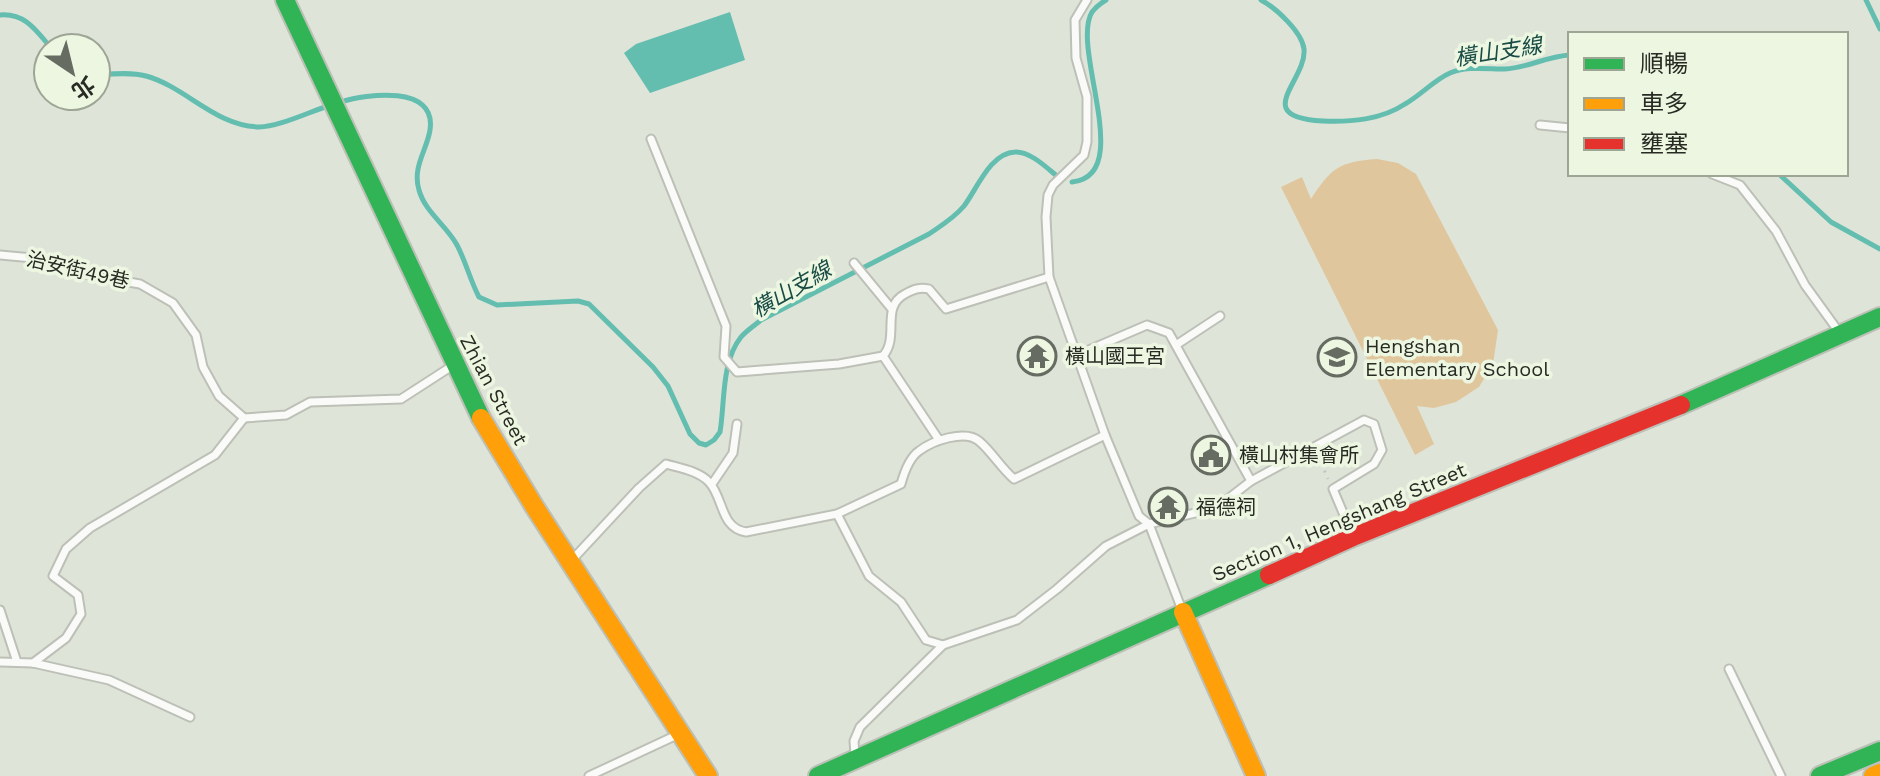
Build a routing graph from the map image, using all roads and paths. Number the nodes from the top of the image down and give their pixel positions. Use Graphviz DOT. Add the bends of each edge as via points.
graph roads {
  1 [pos="285,0"];
  2 [pos="1087,0"];
  3 [pos="1540,125"];
  4 [pos="1568,128"];
  5 [pos="651,139"];
  6 [pos="1717,176"];
  7 [pos="0,255"];
  8 [pos="854,263"];
  9 [pos="1049,277"];
  10 [pos="891,308"];
  11 [pos="1220,316"];
  12 [pos="1880,317"];
  13 [pos="1841,334"];
  14 [pos="1176,345"];
  15 [pos="1077,355"];
  16 [pos="883,356"];
  17 [pos="454,364"];
  18 [pos="244,418"];
  19 [pos="737,424"];
  20 [pos="1105,435"];
  21 [pos="939,440"];
  22 [pos="1314,447"];
  23 [pos="1251,481"];
  24 [pos="712,484"];
  25 [pos="1333,489"];
  26 [pos="837,514"];
  27 [pos="1149,524"];
  28 [pos="1353,537"];
  29 [pos="571,562"];
  30 [pos="0,610"];
  31 [pos="1183,612"];
  32 [pos="943,645"];
  33 [pos="0,662"];
  34 [pos="17,662"];
  35 [pos="33,663"];
  36 [pos="1729,669"];
  37 [pos="190,717"];
  38 [pos="681,733"];
  39 [pos="1880,751"];
  40 [pos="855,759"];
  41 [pos="1880,773"];
  42 [pos="589,776"];
  43 [pos="708,776"];
  44 [pos="818,776"];
  45 [pos="1256,776"];
  46 [pos="1781,776"];
  47 [pos="1820,776"];
  48 [pos="1873,776"];
  1 -- 17 [label="street, Zhian Street"];
  2 -- 9 [label="lane" via="1075,20 1076,58 1087,97 1087,142 1084,155 1048,195"];
  3 -- 4 [label="lane"];
  5 -- 16 [label="lane" via="726,326 724,357 737,372"];
  6 -- 13 [label="lane" via="1740,185"];
  7 -- 18 [label="lane, 治安街49巷" via="43,259 89,275 140,284 173,303 196,335 203,367 219,396"];
  8 -- 10 [label="lane"];
  9 -- 10 [label="lane" via="946,309 929,289 919,287"];
  9 -- 15 [label="lane"];
  10 -- 16 [label="lane" via="891,339"];
  11 -- 14 [label="lane"];
  12 -- 13 [label="street, Section 1, Hengshang Street"];
  13 -- 28 [label="street, Section 1, Hengshang Street" via="1633,426"];
  14 -- 15 [label="lane" via="1169,333 1147,325"];
  14 -- 23 [label="lane"];
  15 -- 20 [label="lane"];
  16 -- 21 [label="lane"];
  17 -- 18 [label="lane" via="401,399 310,402 286,415"];
  17 -- 29 [label="street, Zhian Street" via="483,422"];
  18 -- 35 [label="lane" via="215,455 90,528 66,549 53,576 78,595 81,614 66,638"];
  19 -- 24 [label="lane" via="733,453"];
  20 -- 21 [label="lane" via="1014,479 977,439"];
  20 -- 27 [label="lane" via="1139,516"];
  21 -- 26 [label="lane" via="917,452 901,484"];
  22 -- 23 [label="lane"];
  22 -- 25 [label="path"];
  22 -- 25 [label="lane" via="1364,420 1374,424 1382,450 1374,464"];
  23 -- 27 [label="lane" via="1216,508"];
  24 -- 26 [label="lane" via="736,531"];
  24 -- 29 [label="lane" via="666,464"];
  25 -- 28 [label="lane"];
  26 -- 32 [label="lane" via="869,576 901,602 926,640"];
  27 -- 31 [label="lane"];
  27 -- 32 [label="lane" via="1106,546 1017,620"];
  28 -- 31 [label="street, Section 1, Hengshang Street"];
  29 -- 38 [label="street, Zhian Street"];
  30 -- 34 [label="lane"];
  31 -- 40 [label="street, Section 1, Hengshang Street"];
  31 -- 45 [label="street"];
  32 -- 40 [label="lane" via="860,727"];
  33 -- 34 [label="lane"];
  34 -- 35 [label="lane"];
  35 -- 37 [label="lane" via="109,680"];
  36 -- 46 [label="lane"];
  38 -- 42 [label="lane"];
  38 -- 43 [label="street, Zhian Street"];
  39 -- 47 [label="street"];
  40 -- 44 [label="street, Section 1, Hengshang Street"];
  41 -- 48 [label="street"];
}
